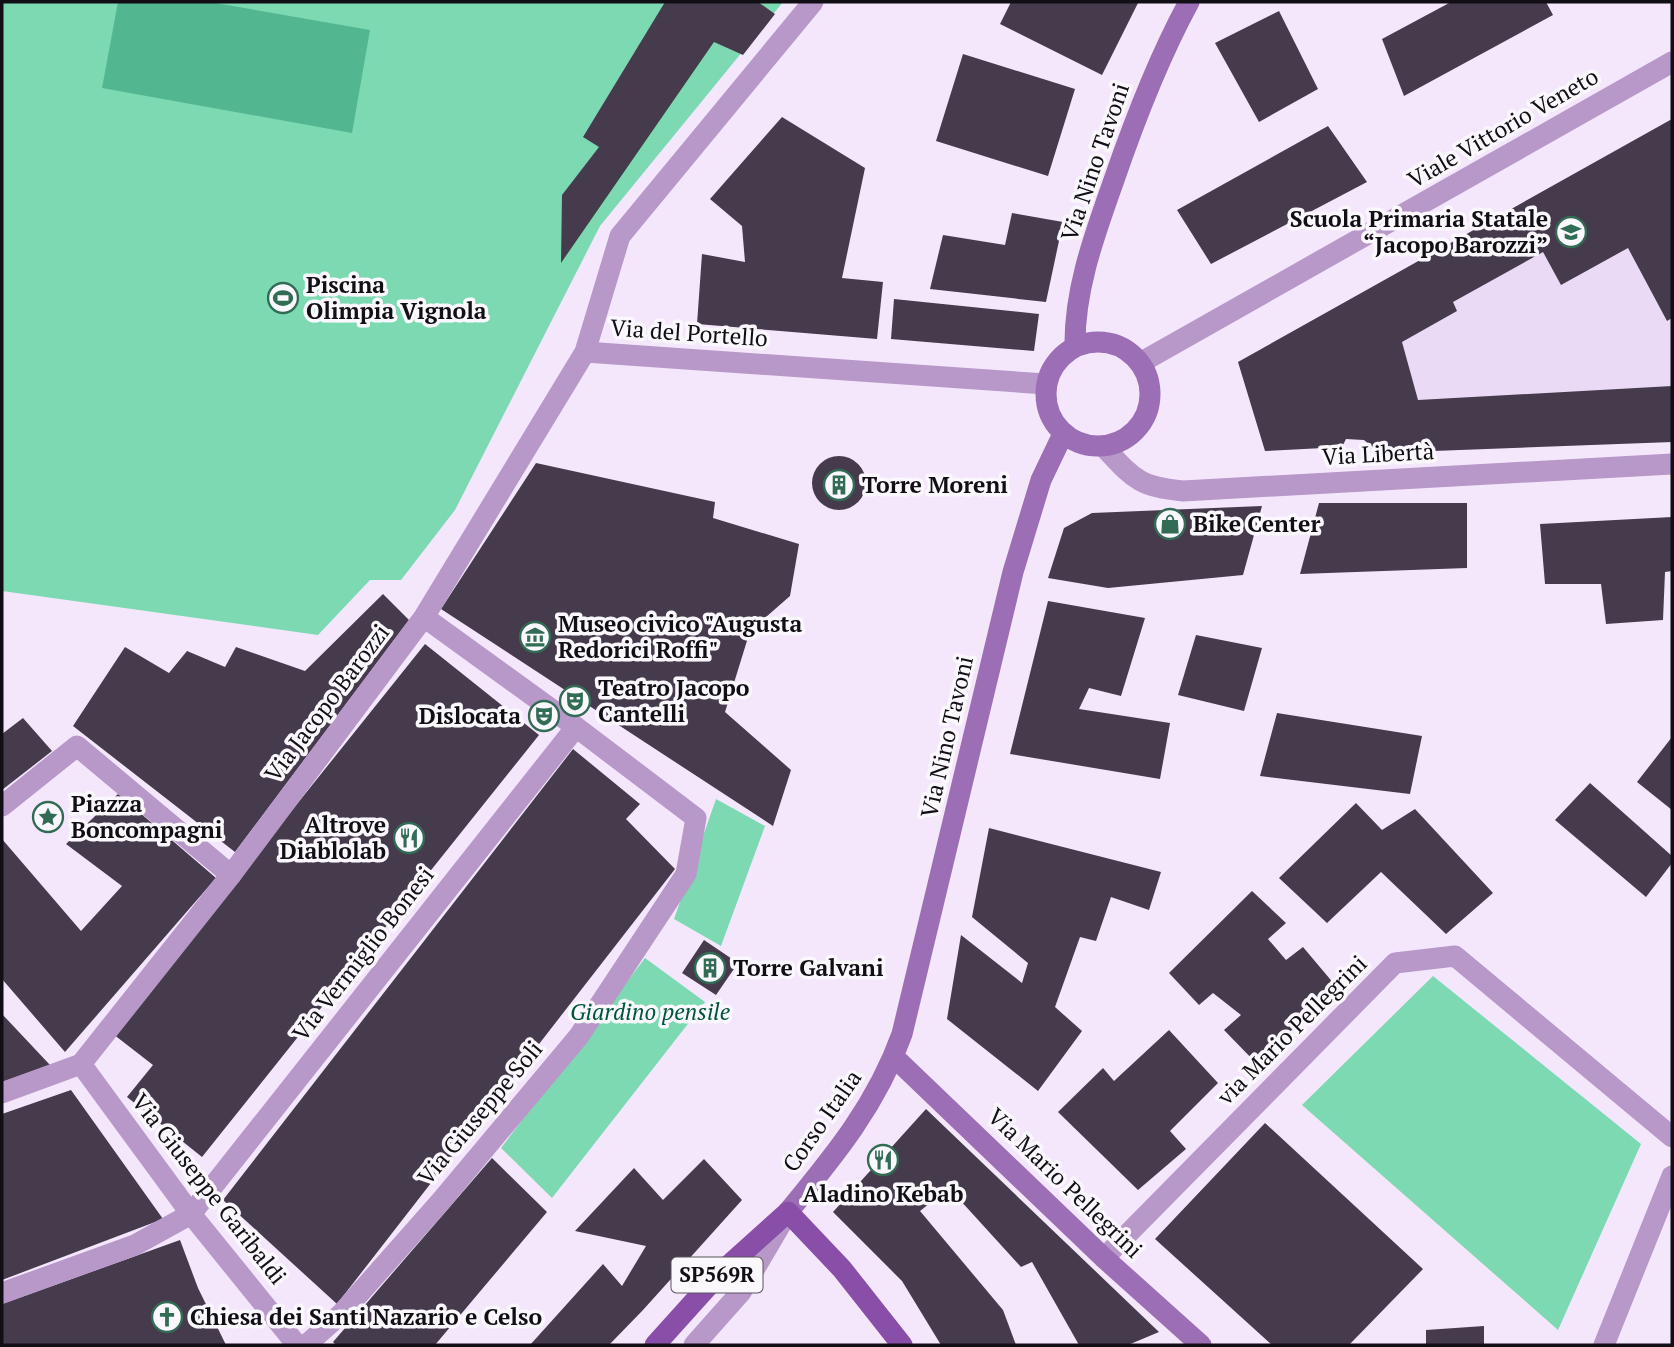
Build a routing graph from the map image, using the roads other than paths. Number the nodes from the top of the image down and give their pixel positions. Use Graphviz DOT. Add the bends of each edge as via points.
graph roads {
  1 [pos="813,2"];
  2 [pos="1189,2"];
  3 [pos="1672,62"];
  4 [pos="1074,347"];
  5 [pos="585,352"];
  6 [pos="1140,363"];
  7 [pos="1046,384"];
  8 [pos="1063,434"];
  9 [pos="1103,446"];
  10 [pos="1672,464"];
  11 [pos="424,617"];
  12 [pos="576,727"];
  13 [pos="2,806"];
  14 [pos="231,875"];
  15 [pos="894,1057"];
  16 [pos="81,1064"];
  17 [pos="2,1093"];
  18 [pos="1672,1137"];
  19 [pos="1672,1176"];
  20 [pos="788,1212"];
  21 [pos="191,1214"];
  22 [pos="1104,1258"];
  23 [pos="2,1293"];
  24 [pos="297,1345"];
  25 [pos="306,1345"];
  26 [pos="655,1345"];
  27 [pos="694,1345"];
  28 [pos="902,1345"];
  29 [pos="1201,1345"];
  30 [pos="1604,1345"];
  1 -- 5 [label="street, Via del Portello" via="620,236"];
  2 -- 4 [label="main road, Via Nino Tavoni" via="1144,96 1100,222 1076,309"];
  3 -- 6 [label="street, Viale Vittorio Veneto"];
  4 -- 6 [label="main road" via="1111,343"];
  4 -- 7 [label="main road" via="1056,363"];
  5 -- 7 [label="street, Via del Portello"];
  5 -- 11 [label="street, Via Jacopo Barozzi"];
  6 -- 9 [label="main road" via="1150,388 1145,415 1128,436"];
  7 -- 8 [label="main road" via="1048,411"];
  8 -- 9 [label="main road" via="1088,446"];
  8 -- 15 [label="main road, Via Nino Tavoni" via="1041,480 1013,572"];
  9 -- 10 [label="street, Via Libertà" via="1141,483 1183,491"];
  11 -- 12 [label="street"];
  11 -- 14 [label="street, Via Jacopo Barozzi"];
  12 -- 21 [label="street, Via Vermiglio Bonesi"];
  12 -- 25 [label="street, Via Giuseppe Soli" via="696,818 687,874 579,1036 441,1201 342,1313"];
  13 -- 14 [label="street" via="77,746"];
  14 -- 16 [label="street, Via Jacopo Barozzi"];
  15 -- 20 [label="main road, Corso Italia / SP569R" via="862,1118"];
  15 -- 22 [label="main road, Via Mario Pellegrini"];
  16 -- 17 [label="street"];
  16 -- 21 [label="street, Via Giuseppe Garibaldi"];
  18 -- 22 [label="street, via Mario Pellegrini" via="1455,956 1395,963"];
  19 -- 30 [label="street"];
  20 -- 26 [label="main road, Corso Italia / SP569R" via="719,1273"];
  20 -- 27 [label="street, Corso Italia" via="741,1292"];
  20 -- 28 [label="main road" via="842,1269"];
  21 -- 23 [label="street" via="135,1245"];
  21 -- 24 [label="street, Via Giuseppe Garibaldi"];
  22 -- 29 [label="main road, Via Mario Pellegrini"];
}
